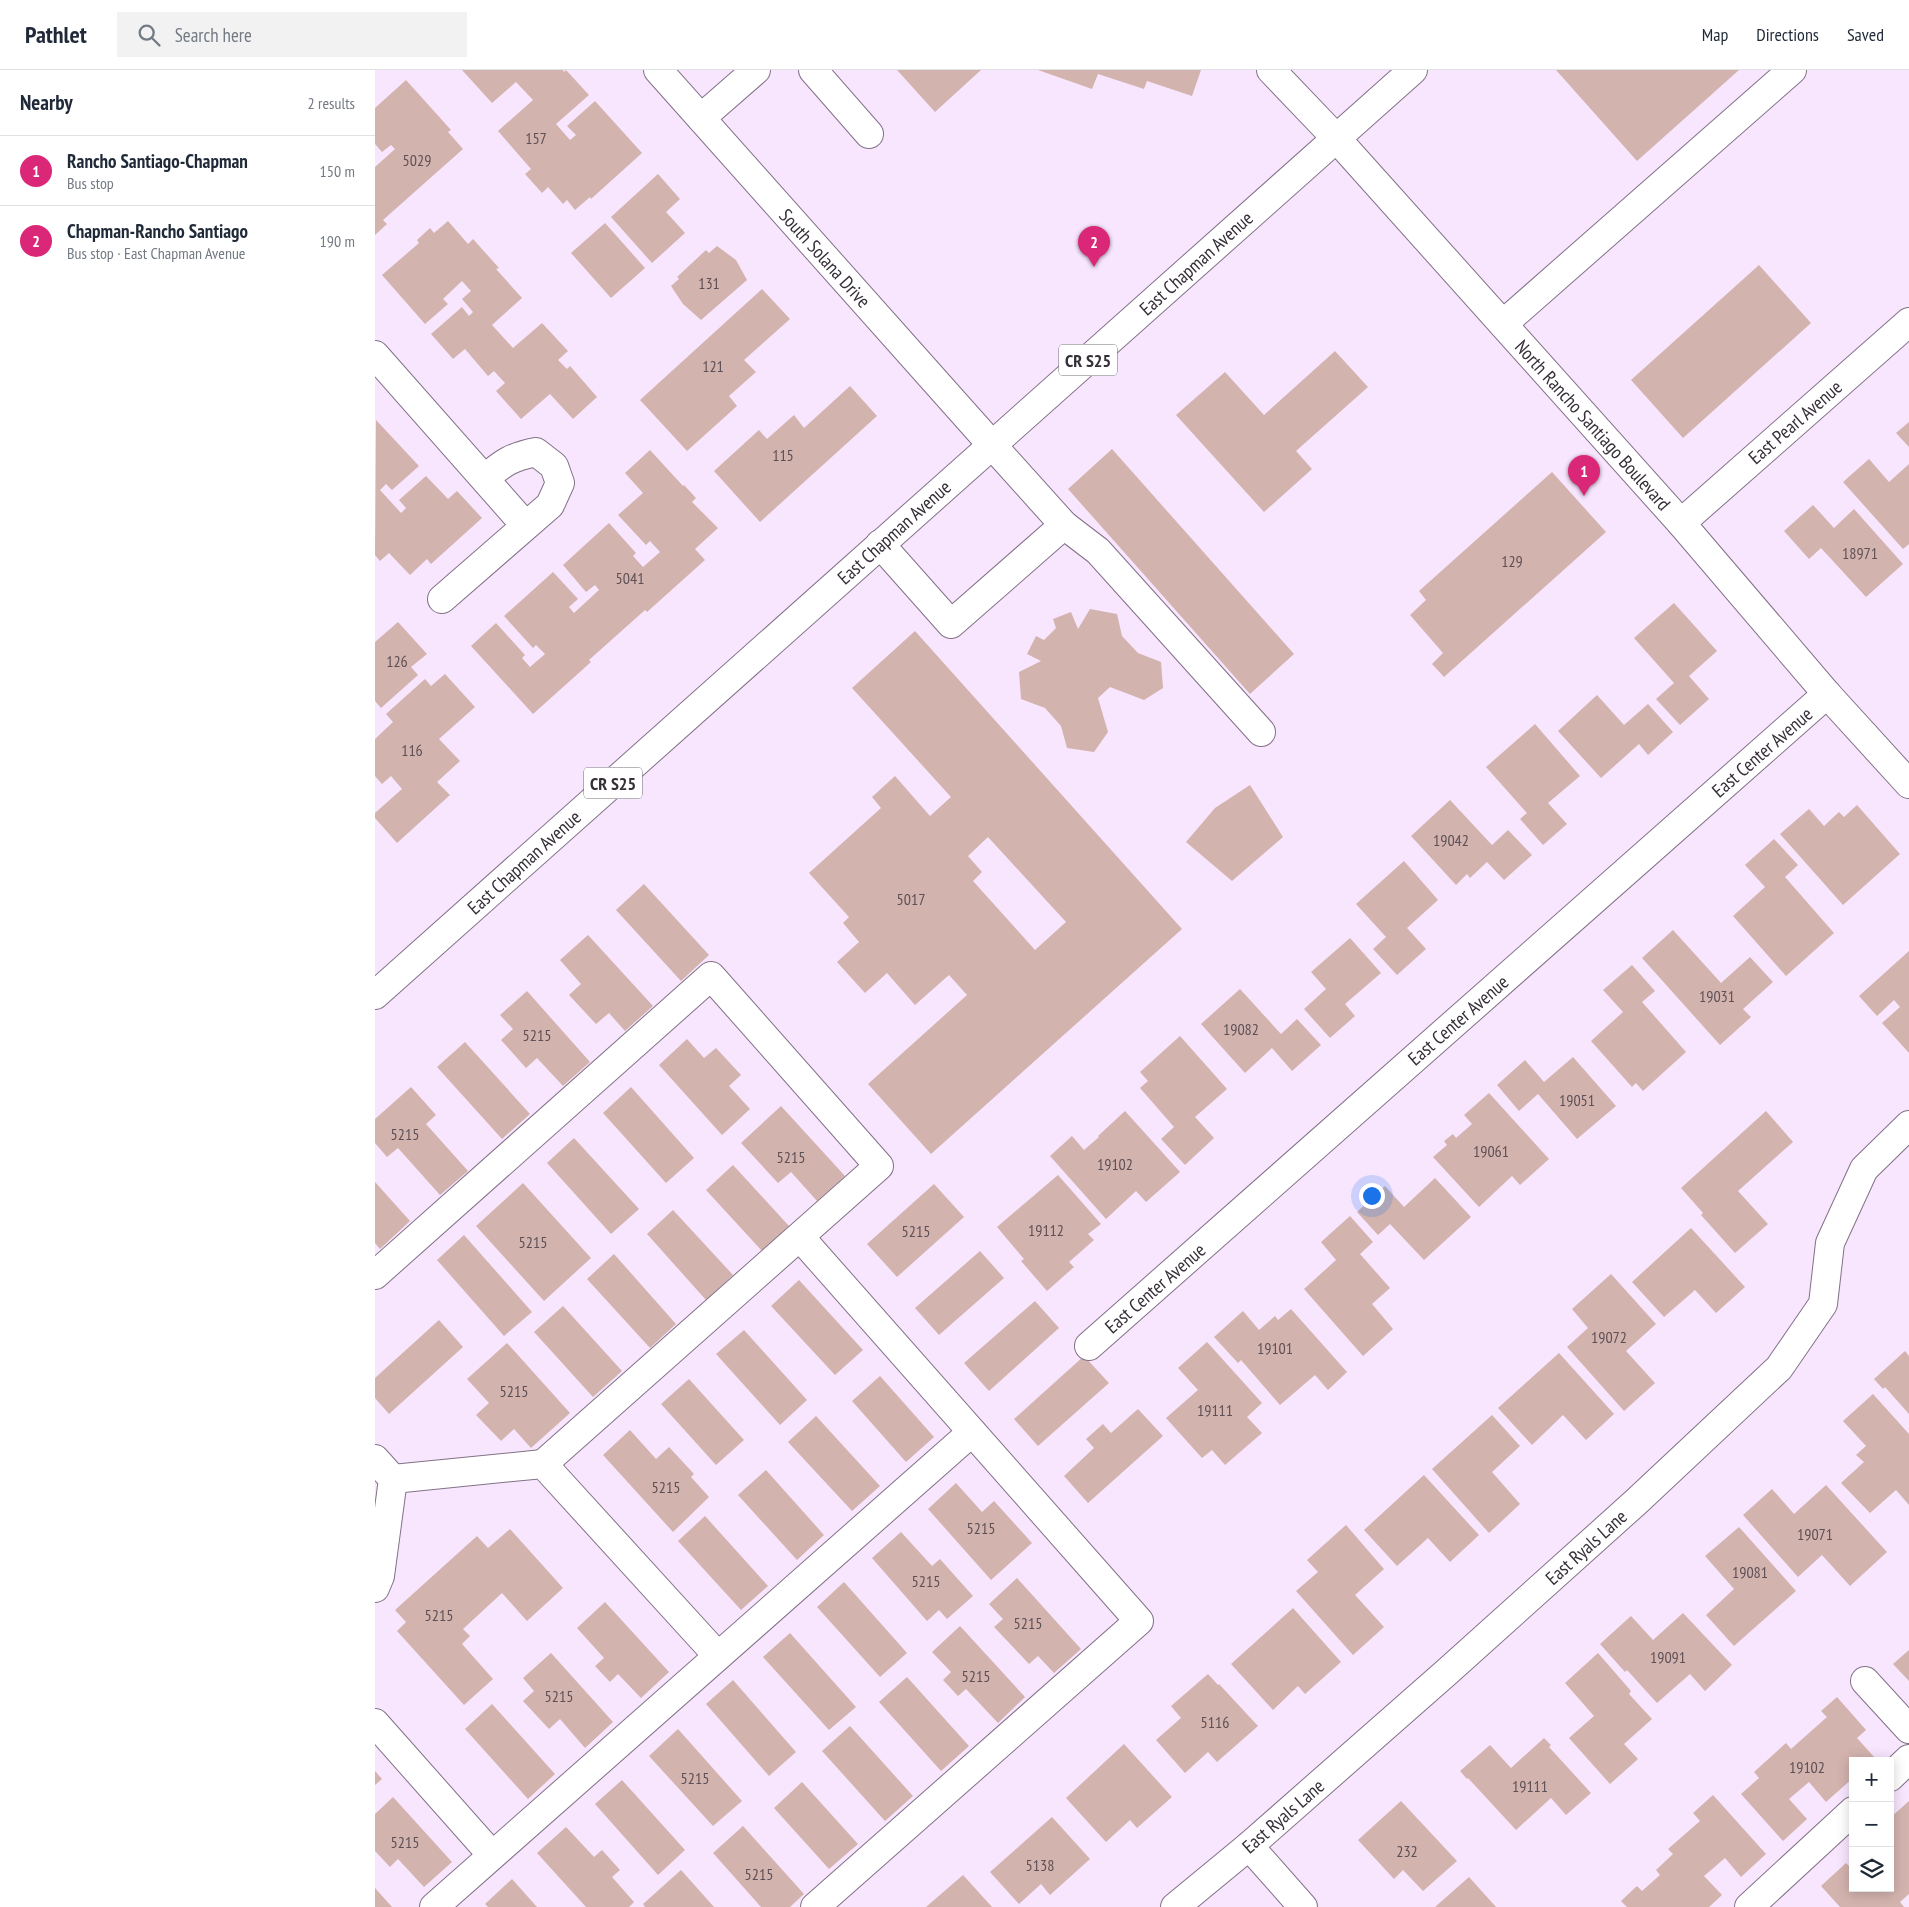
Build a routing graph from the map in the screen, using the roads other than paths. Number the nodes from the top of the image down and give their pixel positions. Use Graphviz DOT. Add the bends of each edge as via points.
graph roads {
  1 [pos="658,70"];
  2 [pos="756,70"];
  3 [pos="813,70"];
  4 [pos="1271,70"];
  5 [pos="1413,70"];
  6 [pos="1792,70"];
  7 [pos="701,118"];
  8 [pos="869,134"];
  9 [pos="1336,138"];
  10 [pos="1909,322"];
  11 [pos="1503,324"];
  12 [pos="375,355"];
  13 [pos="992,445"];
  14 [pos="485,479"];
  15 [pos="1681,523"];
  16 [pos="525,525"];
  17 [pos="1065,525"];
  18 [pos="881,544"];
  19 [pos="442,599"];
  20 [pos="1827,694"];
  21 [pos="1261,732"];
  22 [pos="1909,784"];
  23 [pos="375,994"];
  24 [pos="1909,1126"];
  25 [pos="799,1237"];
  26 [pos="375,1275"];
  27 [pos="1089,1346"];
  28 [pos="972,1432"];
  29 [pos="375,1459"];
  30 [pos="543,1464"];
  31 [pos="393,1479"];
  32 [pos="375,1588"];
  33 [pos="718,1656"];
  34 [pos="1865,1681"];
  35 [pos="375,1723"];
  36 [pos="1909,1729"];
  37 [pos="1909,1760"];
  38 [pos="1894,1773"];
  39 [pos="1849,1815"];
  40 [pos="1249,1846"];
  41 [pos="492,1855"];
  42 [pos="434,1907"];
  43 [pos="815,1907"];
  44 [pos="1175,1907"];
  45 [pos="1303,1907"];
  46 [pos="1749,1907"];
  1 -- 7 [label="street, South Solana Drive"];
  2 -- 7 [label="street"];
  3 -- 8 [label="street"];
  4 -- 9 [label="street, North Rancho Santiago Boulevard"];
  5 -- 9 [label="street, East Chapman Avenue / CR S25"];
  6 -- 11 [label="street"];
  7 -- 13 [label="street, South Solana Drive"];
  9 -- 11 [label="street, North Rancho Santiago Boulevard"];
  9 -- 13 [label="street, East Chapman Avenue / CR S25"];
  10 -- 15 [label="street, East Pearl Avenue"];
  11 -- 15 [label="street, North Rancho Santiago Boulevard"];
  12 -- 14 [label="street"];
  13 -- 17 [label="street, South Solana Drive"];
  13 -- 18 [label="street, East Chapman Avenue / CR S25"];
  14 -- 16 [label="street"];
  14 -- 16 [label="street" via="498,466 516,456 536,452 554,466 561,483 550,505"];
  15 -- 20 [label="street, North Rancho Santiago Boulevard"];
  16 -- 19 [label="street"];
  17 -- 18 [label="street" via="951,624"];
  17 -- 21 [label="street, South Solana Drive" via="1098,551"];
  18 -- 23 [label="street, East Chapman Avenue / CR S25"];
  20 -- 22 [label="street, North Rancho Santiago Boulevard"];
  20 -- 27 [label="street, East Center Avenue"];
  24 -- 40 [label="street, East Ryals Lane" via="1864,1169 1830,1243 1823,1304 1779,1368 1571,1561"];
  25 -- 26 [label="street" via="879,1166 711,976"];
  25 -- 28 [label="street"];
  25 -- 30 [label="street"];
  28 -- 33 [label="street"];
  28 -- 43 [label="street" via="1139,1621"];
  29 -- 31 [label="street"];
  30 -- 31 [label="street"];
  30 -- 33 [label="street"];
  31 -- 32 [label="street" via="380,1576"];
  33 -- 41 [label="street"];
  34 -- 36 [label="street"];
  35 -- 41 [label="street"];
  37 -- 38 [label="street"];
  39 -- 46 [label="street"];
  40 -- 44 [label="street, East Ryals Lane"];
  40 -- 45 [label="street"];
  41 -- 42 [label="street"];
}
